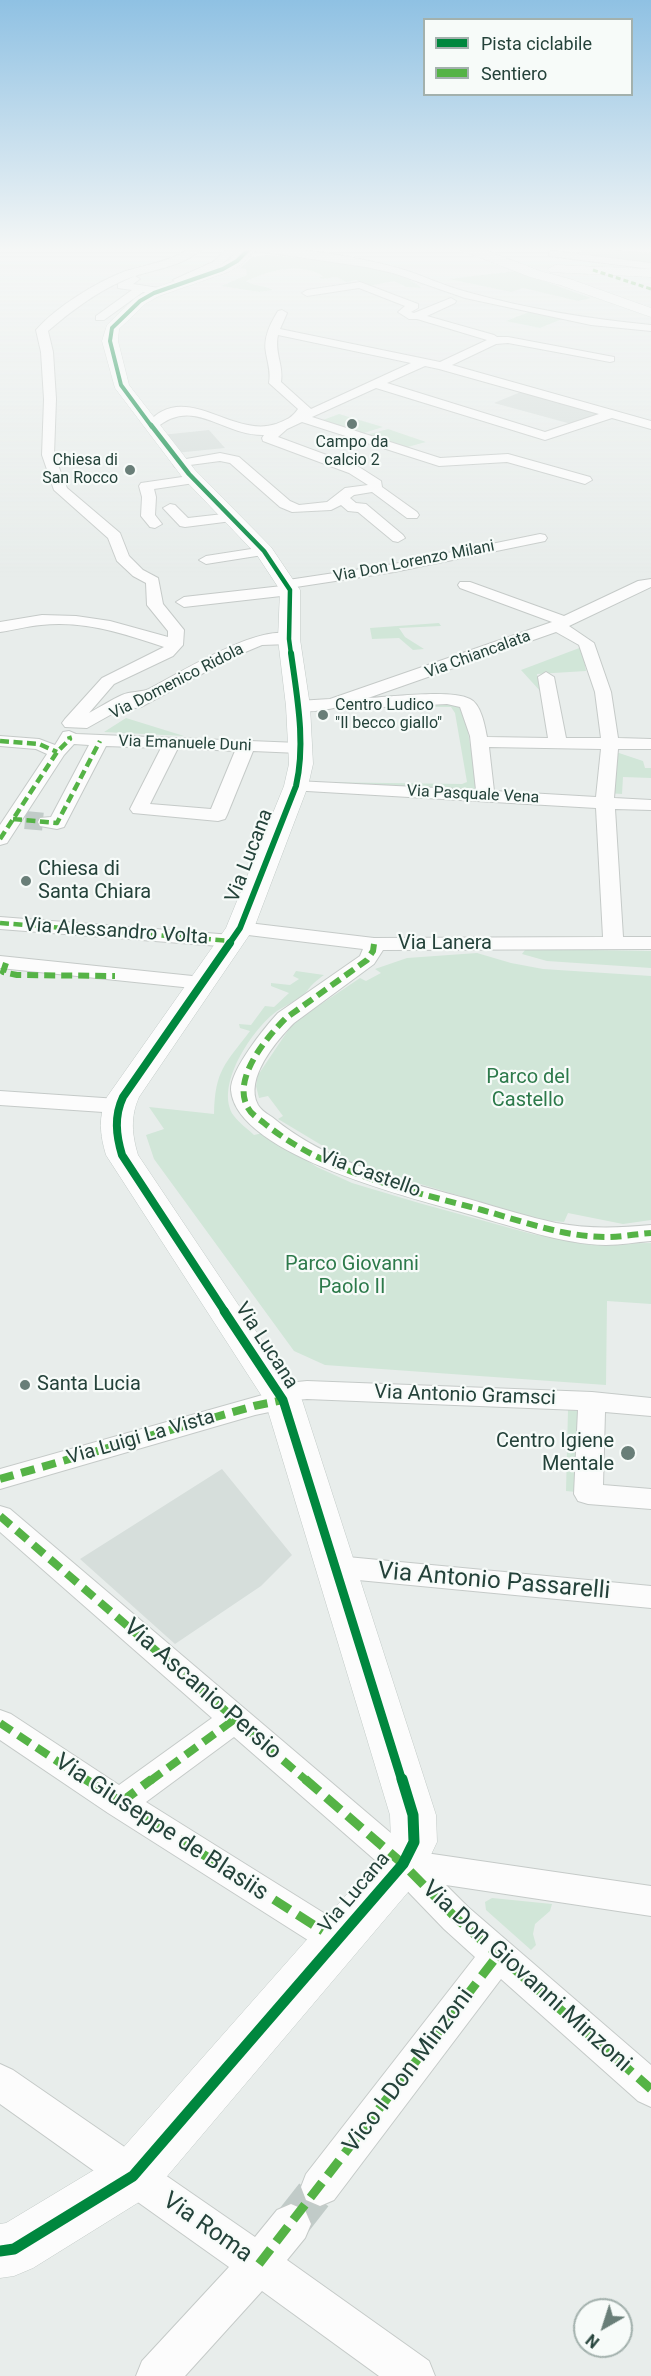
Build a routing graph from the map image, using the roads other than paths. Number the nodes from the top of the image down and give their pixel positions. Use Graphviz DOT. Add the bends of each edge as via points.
graph roads {
  1 [pos="47,358"];
  2 [pos="115,358"];
  3 [pos="273,358"];
  4 [pos="404,358"];
  5 [pos="458,358"];
  6 [pos="604,358"];
  7 [pos="610,359"];
  8 [pos="424,362"];
  9 [pos="441,366"];
  10 [pos="376,384"];
  11 [pos="612,414"];
  12 [pos="299,417"];
  13 [pos="285,425"];
  14 [pos="651,425"];
  15 [pos="151,426"];
  16 [pos="180,464"];
  17 [pos="196,479"];
  18 [pos="585,480"];
  19 [pos="375,488"];
  20 [pos="340,496"];
  21 [pos="171,508"];
  22 [pos="412,515"];
  23 [pos="232,517"];
  24 [pos="155,524"];
  25 [pos="398,538"];
  26 [pos="540,538"];
  27 [pos="264,551"];
  28 [pos="206,560"];
  29 [pos="651,583"];
  30 [pos="465,585"];
  31 [pos="289,587"];
  32 [pos="184,602"];
  33 [pos="561,624"];
  34 [pos="0,627"];
  35 [pos="289,639"];
  36 [pos="175,645"];
  37 [pos="546,677"];
  38 [pos="150,695"];
  39 [pos="332,704"];
  40 [pos="298,706"];
  41 [pos="69,737"];
  42 [pos="0,741"];
  43 [pos="100,741"];
  44 [pos="480,742"];
  45 [pos="558,743"];
  46 [pos="172,744"];
  47 [pos="610,744"];
  48 [pos="651,744"];
  49 [pos="246,746"];
  50 [pos="299,748"];
  51 [pos="57,752"];
  52 [pos="296,786"];
  53 [pos="485,796"];
  54 [pos="605,801"];
  55 [pos="651,805"];
  56 [pos="47,822"];
  57 [pos="0,838"];
  58 [pos="0,923"];
  59 [pos="236,934"];
  60 [pos="613,943"];
  61 [pos="651,943"];
  62 [pos="374,944"];
  63 [pos="3,963"];
  64 [pos="202,983"];
  65 [pos="0,1098"];
  66 [pos="118,1106"];
  67 [pos="651,1233"];
  68 [pos="280,1396"];
  69 [pos="592,1401"];
  70 [pos="651,1407"];
  71 [pos="0,1479"];
  72 [pos="651,1499"];
  73 [pos="0,1516"];
  74 [pos="337,1567"];
  75 [pos="651,1596"];
  76 [pos="235,1719"];
  77 [pos="0,1723"];
  78 [pos="120,1803"];
  79 [pos="403,1864"];
  80 [pos="651,1901"];
  81 [pos="323,1931"];
  82 [pos="498,1955"];
  83 [pos="0,2082"];
  84 [pos="651,2089"];
  85 [pos="133,2176"];
  86 [pos="320,2187"];
  87 [pos="291,2224"];
  88 [pos="0,2251"];
  89 [pos="259,2264"];
  90 [pos="157,2376"];
  91 [pos="414,2376"];
  1 -- 36 [label="street" via="48,455 60,490 115,536 122,558 153,581 155,605 176,630"];
  2 -- 15 [label="street" via="122,385"];
  3 -- 12 [label="street" via="278,370 275,383 305,408"];
  4 -- 8 [label="street"];
  5 -- 9 [label="street"];
  6 -- 7 [label="street"];
  8 -- 9 [label="street"];
  8 -- 10 [label="street"];
  9 -- 11 [label="street"];
  10 -- 11 [label="street" via="544,436"];
  10 -- 12 [label="street"];
  11 -- 14 [label="street"];
  12 -- 13 [label="street"];
  12 -- 18 [label="street" via="438,462 508,458"];
  13 -- 15 [label="street" via="257,431 180,410 165,412"];
  13 -- 19 [label="street" via="268,438 354,470 376,484"];
  15 -- 16 [label="street"];
  16 -- 17 [label="street"];
  16 -- 20 [label="street" via="220,458 234,460 285,504 297,509 331,506"];
  17 -- 23 [label="street"];
  17 -- 24 [label="street" via="146,486 148,516"];
  19 -- 20 [label="street"];
  19 -- 22 [label="street"];
  20 -- 25 [label="street" via="353,508 361,507"];
  21 -- 23 [label="street" via="185,523"];
  23 -- 27 [label="street"];
  26 -- 31 [label="street, Via Don Lorenzo Milani"];
  27 -- 28 [label="street"];
  27 -- 31 [label="street"];
  29 -- 33 [label="street, Via Chiancalata"];
  30 -- 33 [label="street"];
  31 -- 32 [label="street, Via Don Lorenzo Milani"];
  31 -- 35 [label="street, Via Lucana"];
  33 -- 39 [label="street, Via Chiancalata"];
  33 -- 47 [label="street" via="586,643 603,692"];
  34 -- 36 [label="street" via="42,620 74,620 106,624"];
  35 -- 38 [label="street, Via Domenico Ridola" via="260,640"];
  35 -- 40 [label="street, Via Lucana"];
  36 -- 38 [label="street" via="108,681 71,723 81,724 129,698"];
  37 -- 45 [label="street"];
  38 -- 41 [label="street, Via Domenico Ridola"];
  39 -- 40 [label="street, Via Chiancalata"];
  39 -- 44 [label="street" via="456,700 466,704 471,712"];
  40 -- 50 [label="street, Via Lucana"];
  41 -- 43 [label="street, Via Emanuele Duni"];
  41 -- 51 [label="street, Via Domenico Ridola"];
  42 -- 51 [label="street" via="39,744"];
  43 -- 46 [label="street, Via Emanuele Duni"];
  43 -- 56 [label="street" via="57,823"];
  44 -- 45 [label="street"];
  44 -- 53 [label="street"];
  45 -- 47 [label="street"];
  46 -- 49 [label="street, Via Emanuele Duni"];
  46 -- 49 [label="street" via="139,809 218,815"];
  47 -- 48 [label="street"];
  47 -- 54 [label="street"];
  49 -- 50 [label="street, Via Emanuele Duni"];
  50 -- 52 [label="street, Via Lucana" via="301,764"];
  51 -- 57 [label="street, Via Domenico Ridola" via="19,819"];
  52 -- 53 [label="street, Via Pasquale Vena"];
  52 -- 59 [label="street, Via Lucana"];
  53 -- 54 [label="street, Via Pasquale Vena"];
  54 -- 55 [label="street, Via Pasquale Vena"];
  54 -- 60 [label="street"];
  58 -- 59 [label="street, Via Alessandro Volta"];
  59 -- 62 [label="street, Via Lanera"];
  59 -- 64 [label="street, Via Lucana"];
  60 -- 61 [label="street, Via Lanera"];
  60 -- 62 [label="street, Via Lanera"];
  62 -- 67 [label="street, Via Castello" via="367,960 286,1018 264,1044 242,1088 252,1113 280,1136 335,1165 401,1188 554,1230 605,1237"];
  63 -- 64 [label="street" via="3,972 17,975 115,976"];
  64 -- 66 [label="street, Via Lucana"];
  65 -- 66 [label="street"];
  66 -- 68 [label="street, Via Lucana" via="116,1134 122,1155"];
  68 -- 69 [label="street, Via Antonio Gramsci" via="307,1390"];
  68 -- 71 [label="street, Via Luigi La Vista"];
  68 -- 74 [label="street, Via Lucana"];
  69 -- 70 [label="street, Via Antonio Gramsci"];
  69 -- 72 [label="street" via="588,1494"];
  73 -- 76 [label="street, Via Ascanio Persio"];
  74 -- 75 [label="street, Via Antonio Passarelli"];
  74 -- 79 [label="street, Via Lucana" via="413,1815 414,1842"];
  76 -- 78 [label="street"];
  76 -- 79 [label="street, Via Ascanio Persio"];
  77 -- 78 [label="street, Via Giuseppe de Blasiis"];
  78 -- 81 [label="street, Via Giuseppe de Blasiis"];
  79 -- 80 [label="street"];
  79 -- 82 [label="street, Via Don Giovanni Minzoni"];
  79 -- 85 [label="street, Via Lucana"];
  82 -- 84 [label="street, Via Don Giovanni Minzoni"];
  82 -- 86 [label="street, Vico I Don Minzoni"];
  83 -- 85 [label="street, Via Roma"];
  85 -- 88 [label="street, Via Lucana" via="14,2249"];
  85 -- 89 [label="street, Via Roma"];
  87 -- 89 [label="street"];
  89 -- 90 [label="street"];
  89 -- 91 [label="street, Via Roma"];
}
